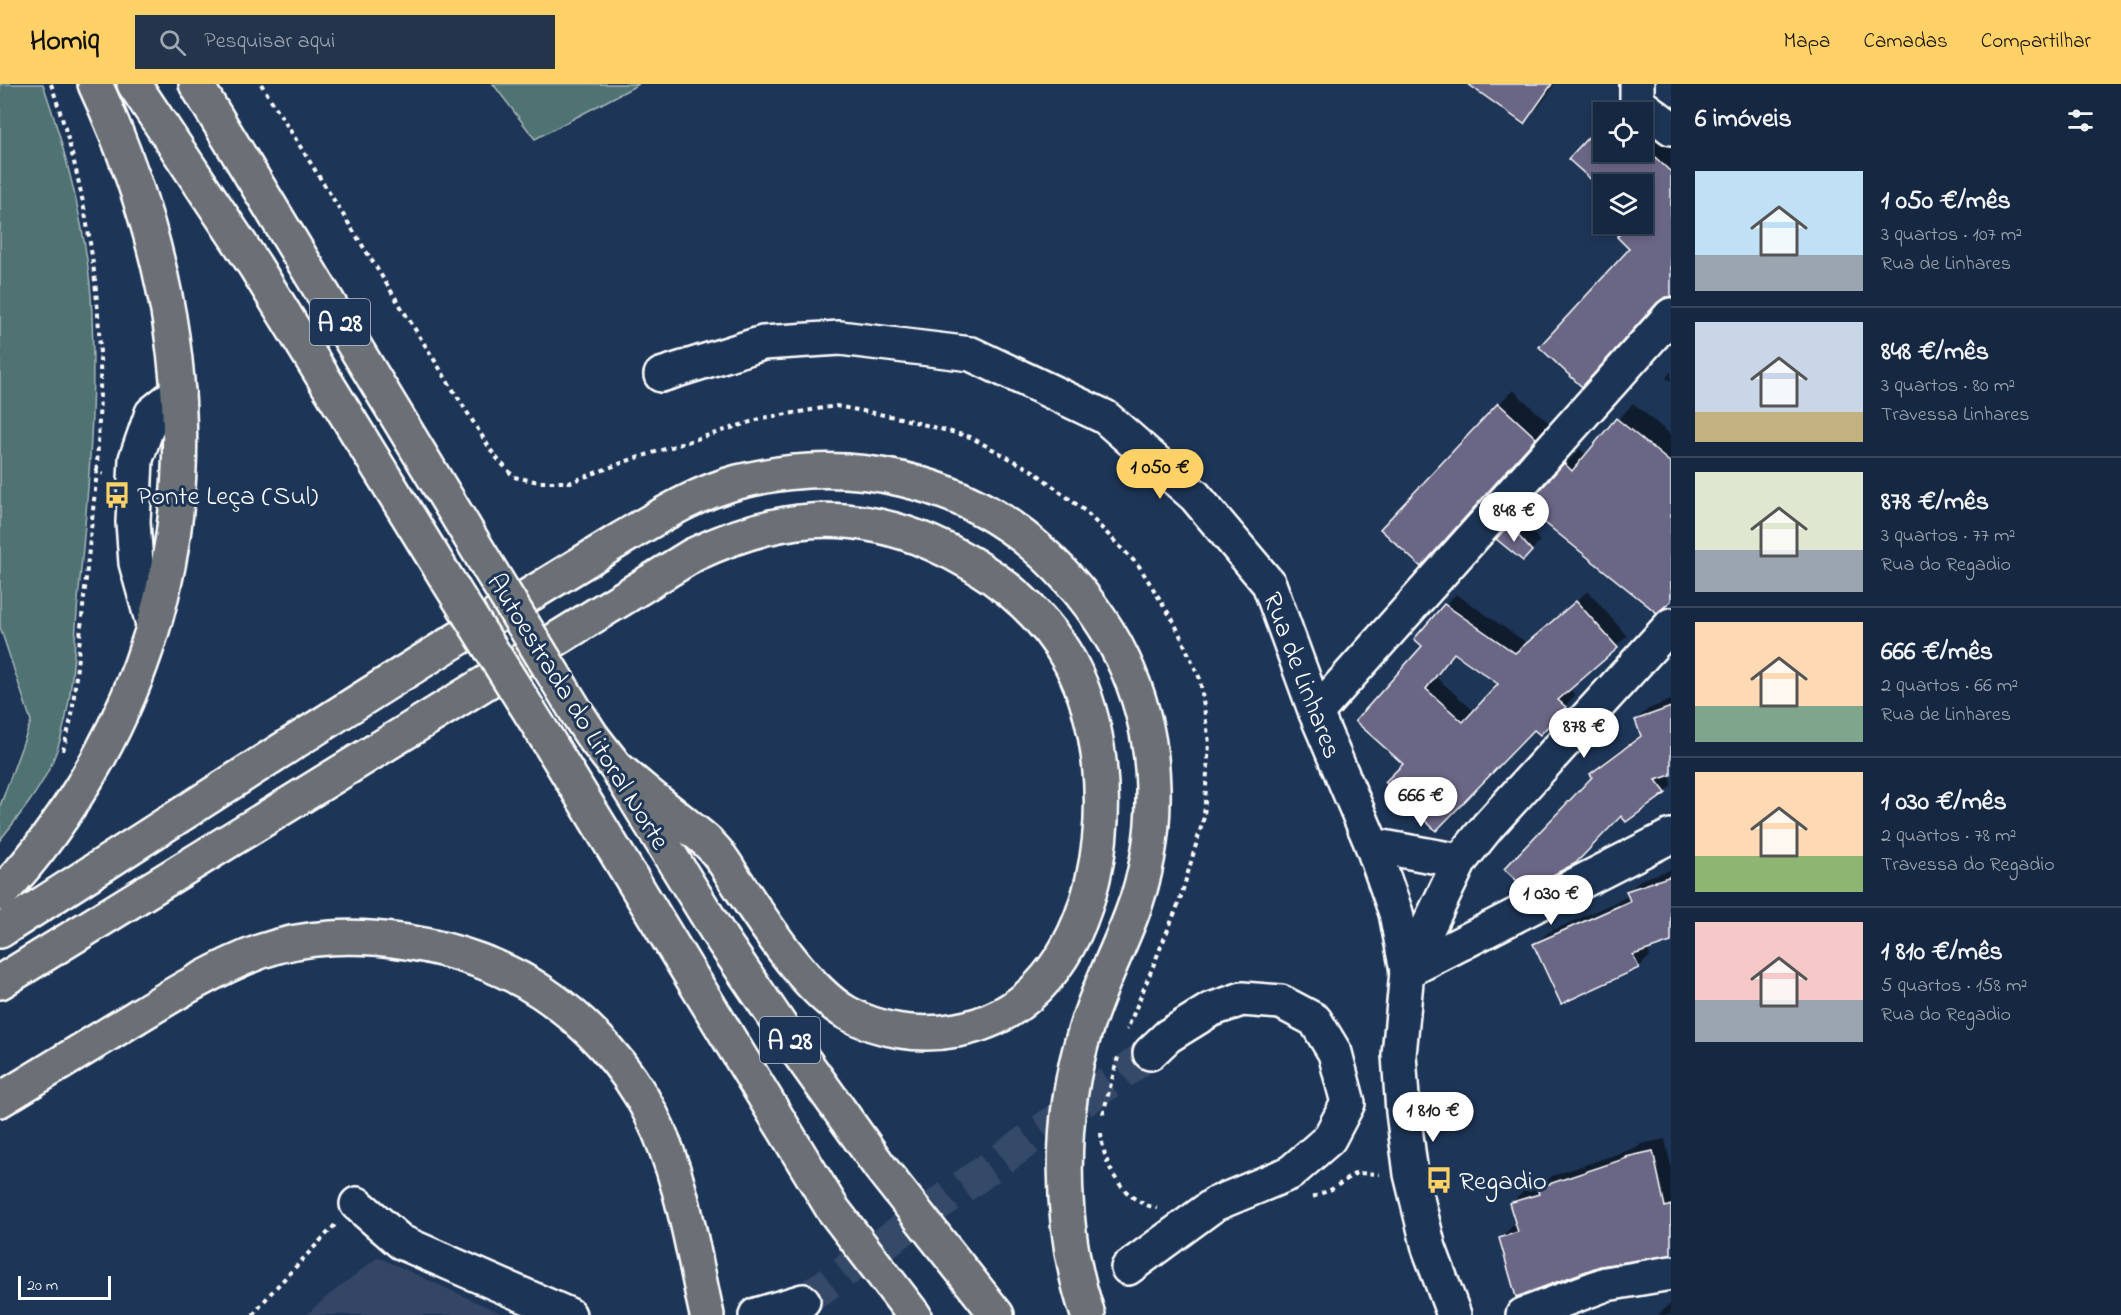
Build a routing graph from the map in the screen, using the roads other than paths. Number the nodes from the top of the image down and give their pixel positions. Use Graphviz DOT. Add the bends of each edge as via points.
graph roads {
  1 [pos="95,84"];
  2 [pos="134,84"];
  3 [pos="196,84"];
  4 [pos="1637,84"];
  5 [pos="1671,128"];
  6 [pos="1671,315"];
  7 [pos="661,375"];
  8 [pos="178,392"];
  9 [pos="153,624"];
  10 [pos="1671,625"];
  11 [pos="1317,713"];
  12 [pos="616,767"];
  13 [pos="1671,836"];
  14 [pos="1372,846"];
  15 [pos="1460,861"];
  16 [pos="0,894"];
  17 [pos="0,931"];
  18 [pos="1407,971"];
  19 [pos="0,981"];
  20 [pos="1132,1045"];
  21 [pos="0,1100"];
  22 [pos="357,1204"];
  23 [pos="1128,1268"];
  24 [pos="1671,1272"];
  25 [pos="803,1302"];
  26 [pos="569,1315"];
  27 [pos="706,1315"];
  28 [pos="756,1315"];
  29 [pos="914,1315"];
  30 [pos="997,1315"];
  31 [pos="1089,1315"];
  32 [pos="1454,1315"];
  33 [pos="1523,1315"];
  1 -- 8 [label="highway" via="141,200 163,286"];
  2 -- 29 [label="highway, Autoestrada do Litoral Norte / A 28, bridge" via="255,266 832,1208"];
  3 -- 12 [label="highway, Autoestrada do Litoral Norte / A 28, bridge" via="577,713"];
  4 -- 5 [label="street" via="1637,102"];
  6 -- 11 [label="street"];
  7 -- 11 [label="street, Rua de Linhares" via="762,343 840,338 971,354 1105,417 1195,496 1269,584"];
  8 -- 9 [label="highway" via="181,432 177,507"];
  8 -- 9 [label="street" via="152,412 135,459 136,563"];
  9 -- 16 [label="highway" via="120,714 92,770 51,832"];
  10 -- 15 [label="street"];
  11 -- 14 [label="street, Rua de Linhares"];
  12 -- 19 [label="highway" via="714,848 789,956 826,999 845,1012 885,1028 951,1031 976,1027 1011,1011 1042,984 1069,947 1083,914 1101,821 1097,739 1081,684 1044,624 996,579 967,560 911,534 847,521 792,522 752,530 693,555"];
  12 -- 30 [label="highway, Autoestrada do Litoral Norte / A 28" via="721,938 798,1052 880,1167"];
  13 -- 18 [label="street"];
  14 -- 15 [label="street"];
  14 -- 18 [label="street, Rua de Linhares" via="1396,913"];
  15 -- 18 [label="street"];
  17 -- 31 [label="highway" via="376,688 697,497 762,477 822,471 877,473 939,490 1010,527 1076,586 1125,660 1148,740 1153,809 1147,864 1132,915 1086,1028 1071,1091 1067,1198 1077,1268"];
  18 -- 32 [label="street" via="1399,1055 1411,1174 1429,1248"];
  20 -- 23 [label="street" via="1168,1036 1210,1010 1242,999 1281,1002 1315,1020 1335,1053 1348,1103 1329,1139 1290,1173 1215,1204"];
  21 -- 27 [label="highway" via="179,991 264,950 348,938 439,949 494,967 542,992 591,1032 634,1083 672,1163"];
  22 -- 26 [label="street" via="401,1242"];
  24 -- 33 [label="street" via="1584,1290"];
  25 -- 28 [label="street"];
}
